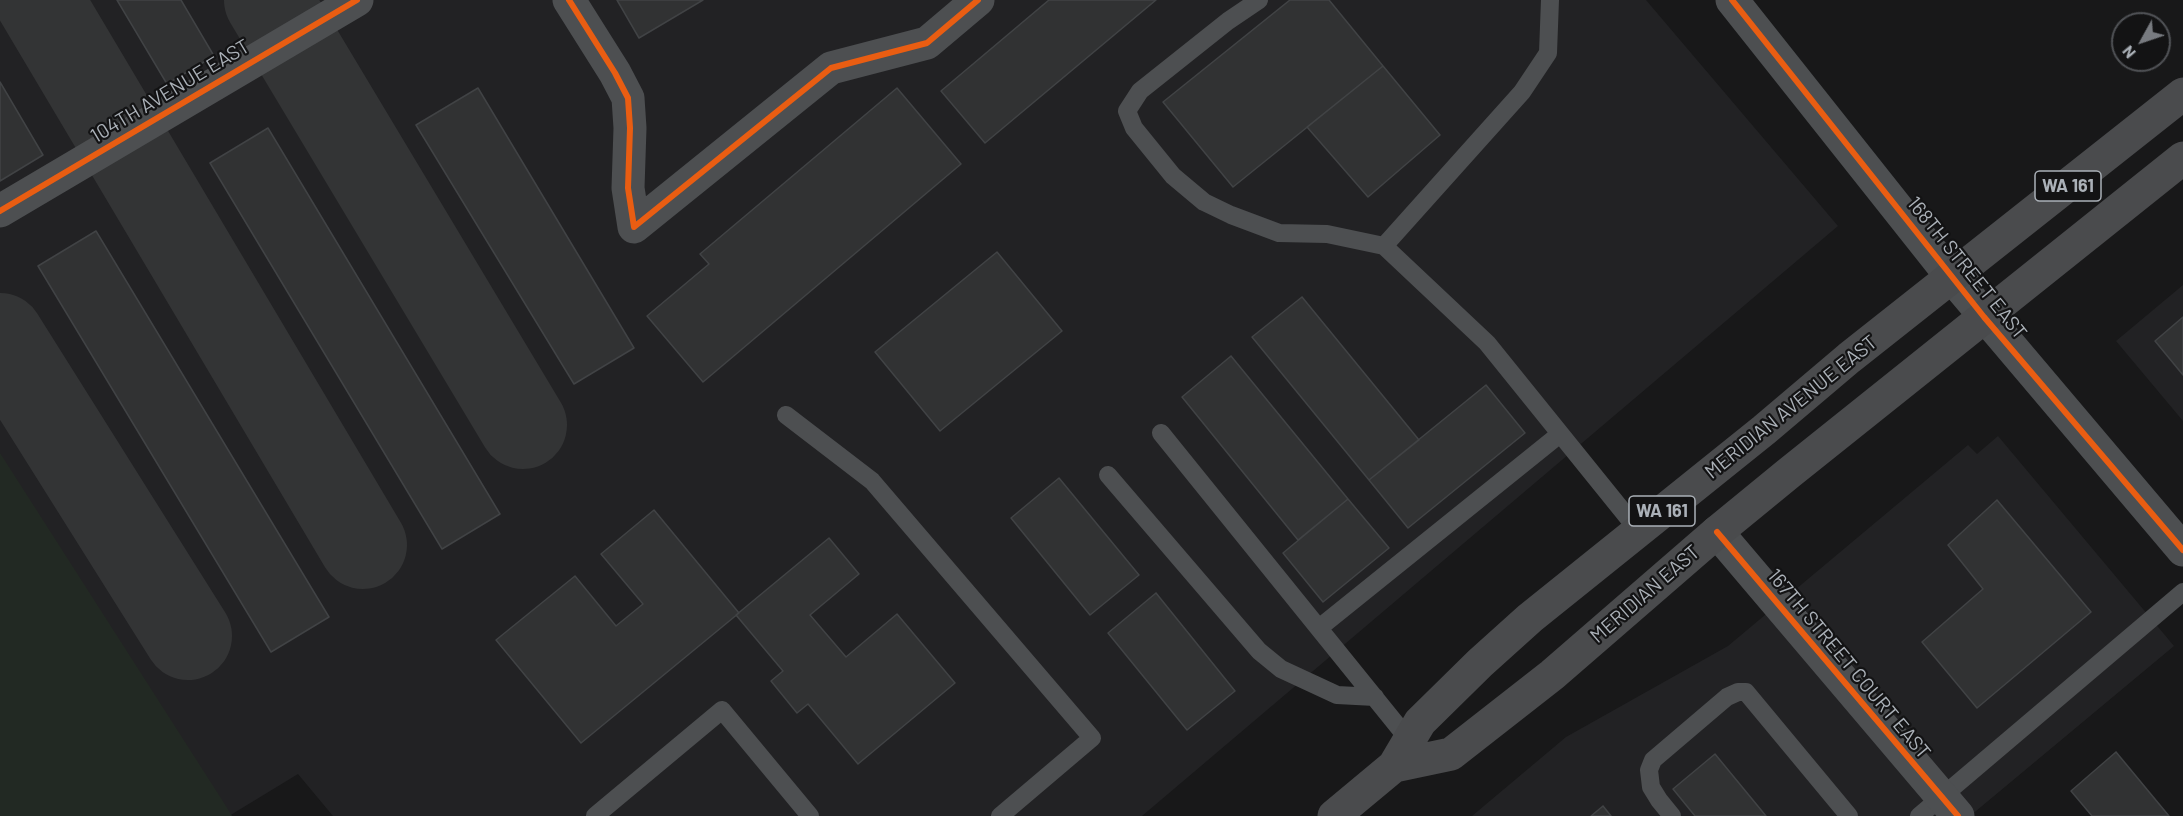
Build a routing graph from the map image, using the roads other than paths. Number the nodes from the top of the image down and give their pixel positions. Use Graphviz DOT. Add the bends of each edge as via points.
graph roads {
  1 [pos="357,0"];
  2 [pos="569,0"];
  3 [pos="978,0"];
  4 [pos="1259,0"];
  5 [pos="1550,0"];
  6 [pos="1732,0"];
  7 [pos="2183,94"];
  8 [pos="2183,158"];
  9 [pos="0,211"];
  10 [pos="1384,246"];
  11 [pos="1951,276"];
  12 [pos="1984,317"];
  13 [pos="786,415"];
  14 [pos="1161,433"];
  15 [pos="1560,434"];
  16 [pos="1108,475"];
  17 [pos="1638,530"];
  18 [pos="1717,532"];
  19 [pos="2183,550"];
  20 [pos="2183,592"];
  21 [pos="1319,628"];
  22 [pos="1572,656"];
  23 [pos="1375,697"];
  24 [pos="1402,753"];
  25 [pos="1940,810"];
  26 [pos="596,816"];
  27 [pos="810,816"];
  28 [pos="1000,816"];
  29 [pos="1334,816"];
  30 [pos="1672,816"];
  31 [pos="1849,816"];
  1 -- 9 [label="street, 104TH AVENUE EAST"];
  2 -- 3 [label="street" via="628,98 628,188 634,227 831,68 927,43"];
  4 -- 10 [label="lane" via="1140,91 1126,111 1134,128 1173,176 1204,202 1231,215 1279,233 1327,234"];
  5 -- 10 [label="lane" via="1548,53 1535,73"];
  6 -- 11 [label="street, 168TH STREET EAST"];
  7 -- 11 [label="main road, MERIDIAN AVENUE EAST / WA 161"];
  8 -- 12 [label="main road, WA 161"];
  10 -- 15 [label="lane" via="1487,342"];
  11 -- 12 [label="street, 168TH STREET EAST"];
  11 -- 17 [label="main road, MERIDIAN AVENUE EAST / WA 161"];
  12 -- 18 [label="main road, WA 161"];
  12 -- 19 [label="street, 168TH STREET EAST"];
  13 -- 28 [label="lane" via="872,481 1092,738"];
  14 -- 21 [label="lane"];
  15 -- 17 [label="lane"];
  15 -- 21 [label="lane"];
  16 -- 23 [label="lane" via="1259,651 1281,669 1337,695"];
  17 -- 24 [label="main road, MERIDIAN AVENUE EAST / WA 161" via="1480,663 1420,722"];
  18 -- 22 [label="main road, MERIDIAN EAST / WA 161"];
  18 -- 25 [label="street, 167TH STREET COURT EAST"];
  20 -- 25 [label="lane"];
  21 -- 23 [label="lane"];
  22 -- 24 [label="main road, MERIDIAN AVENUE EAST / WA 161" via="1450,754"];
  23 -- 24 [label="lane"];
  24 -- 29 [label="main road, MERIDIAN AVENUE EAST / WA 161"];
  26 -- 27 [label="lane" via="722,710"];
  30 -- 31 [label="lane" via="1651,787 1649,770 1653,760 1726,697 1738,692 1746,692"];
}
